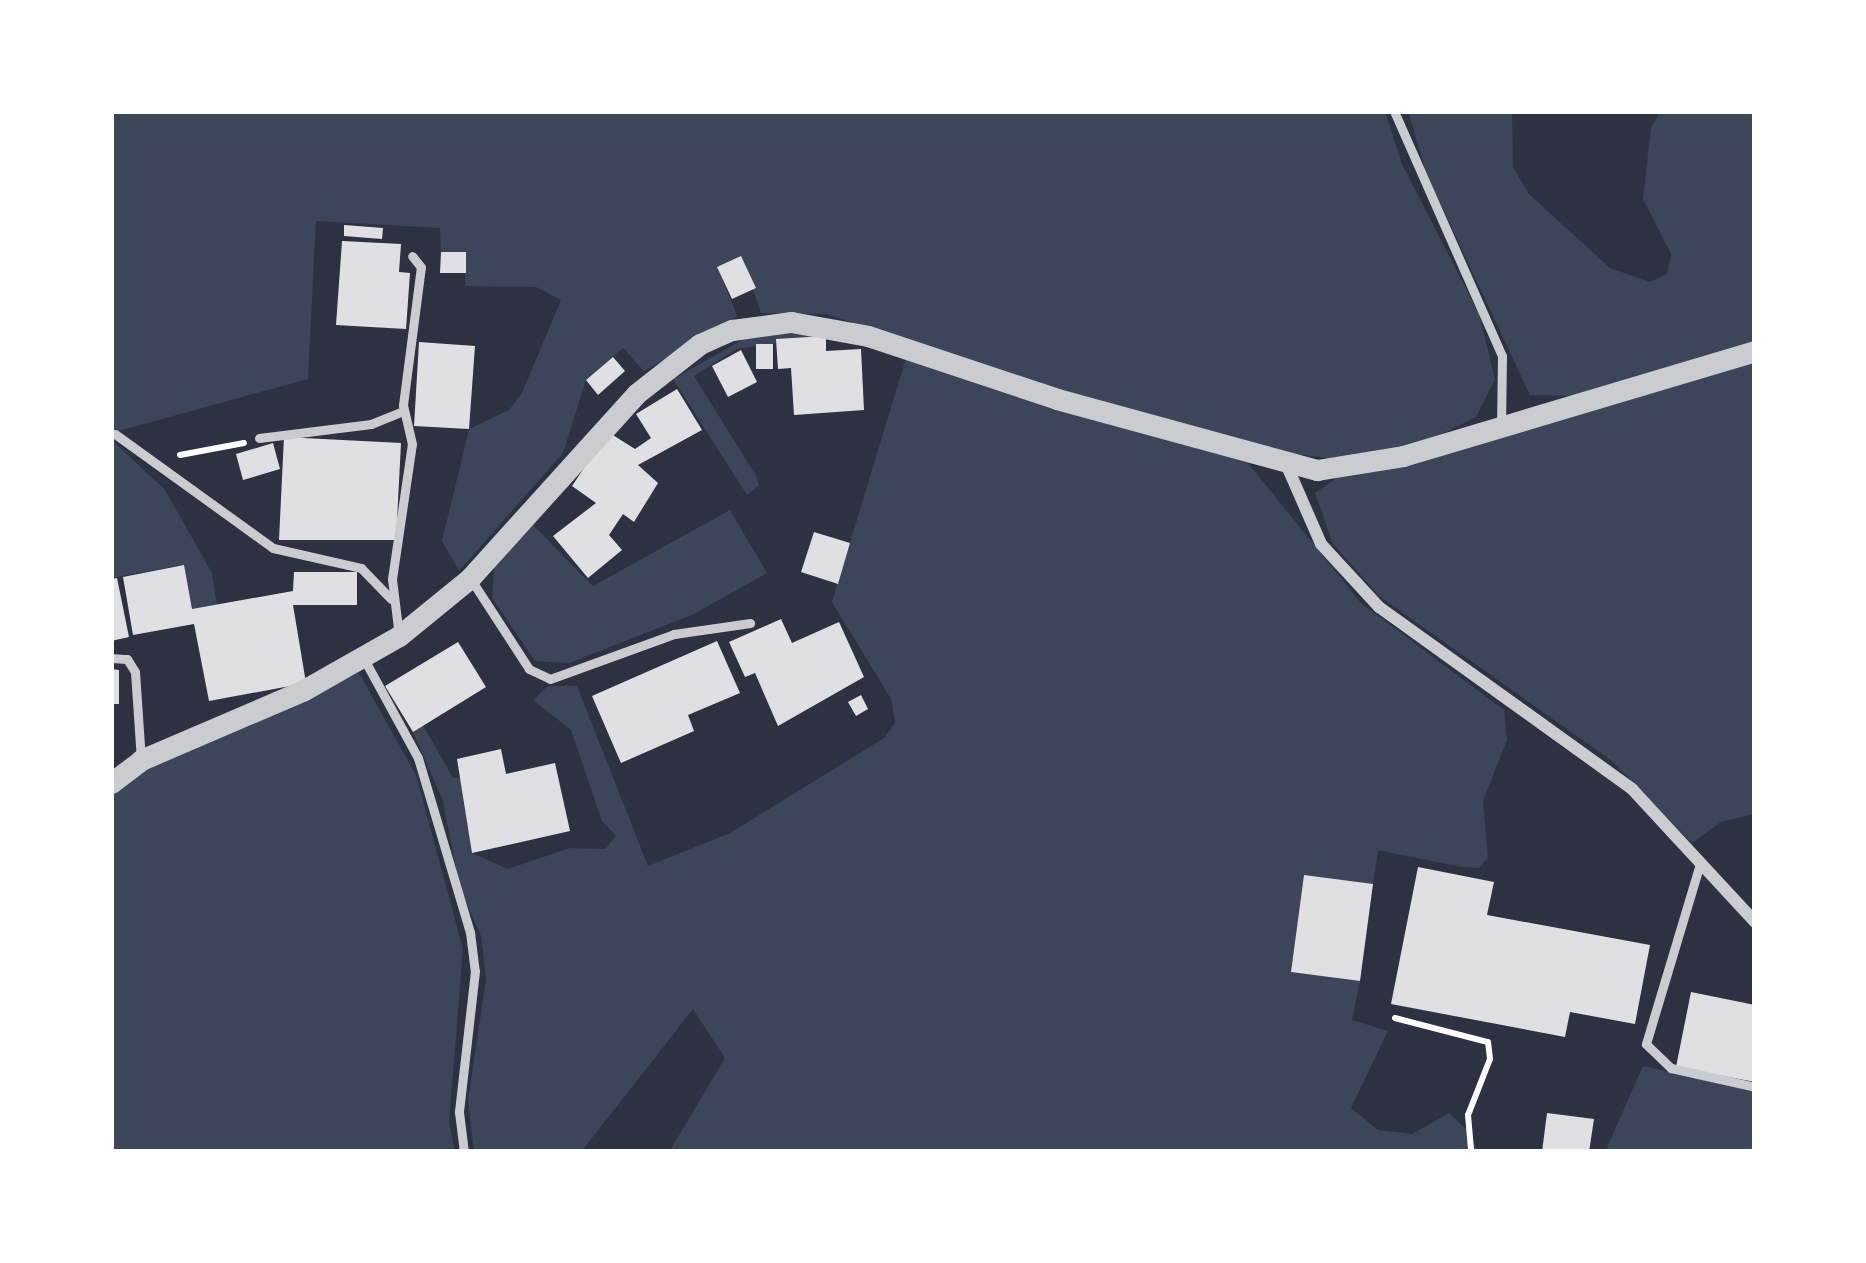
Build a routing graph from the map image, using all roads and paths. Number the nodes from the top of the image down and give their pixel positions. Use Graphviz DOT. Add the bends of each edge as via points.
graph roads {
  1 [pos="1394,111"];
  2 [pos="412,256"];
  3 [pos="1755,351"];
  4 [pos="403,411"];
  5 [pos="1501,426"];
  6 [pos="115,434"];
  7 [pos="259,438"];
  8 [pos="141,455"];
  9 [pos="1287,466"];
  10 [pos="470,578"];
  11 [pos="392,599"];
  12 [pos="750,623"];
  13 [pos="399,636"];
  14 [pos="111,658"];
  15 [pos="364,658"];
  16 [pos="141,760"];
  17 [pos="111,783"];
  18 [pos="1700,867"];
  19 [pos="1755,922"];
  20 [pos="1394,1018"];
  21 [pos="1755,1088"];
  22 [pos="464,1152"];
  23 [pos="1471,1152"];
  1 -- 5 [label="lane" via="1502,356"];
  2 -- 4 [label="lane" via="422,267 420,305"];
  3 -- 5 [label="street"];
  4 -- 7 [label="lane" via="370,424"];
  4 -- 11 [label="lane" via="412,454"];
  5 -- 9 [label="street" via="1349,467"];
  6 -- 8 [label="lane"];
  7 -- 8 [label="path" via="214,451"];
  8 -- 11 [label="lane" via="288,556 361,568"];
  9 -- 10 [label="street" via="868,335 760,324 700,344 646,385"];
  9 -- 18 [label="street" via="1321,544 1379,607 1631,789"];
  10 -- 12 [label="lane" via="529,669 550,679 686,630"];
  10 -- 13 [label="street"];
  11 -- 13 [label="lane"];
  13 -- 15 [label="street"];
  14 -- 16 [label="lane" via="133,664"];
  15 -- 16 [label="street"];
  15 -- 22 [label="lane" via="418,758 470,932 475,971 459,1112"];
  16 -- 17 [label="street"];
  18 -- 19 [label="street"];
  18 -- 21 [label="lane" via="1646,1044 1682,1072"];
  20 -- 23 [label="path" via="1488,1042 1490,1059 1468,1115"];
}
